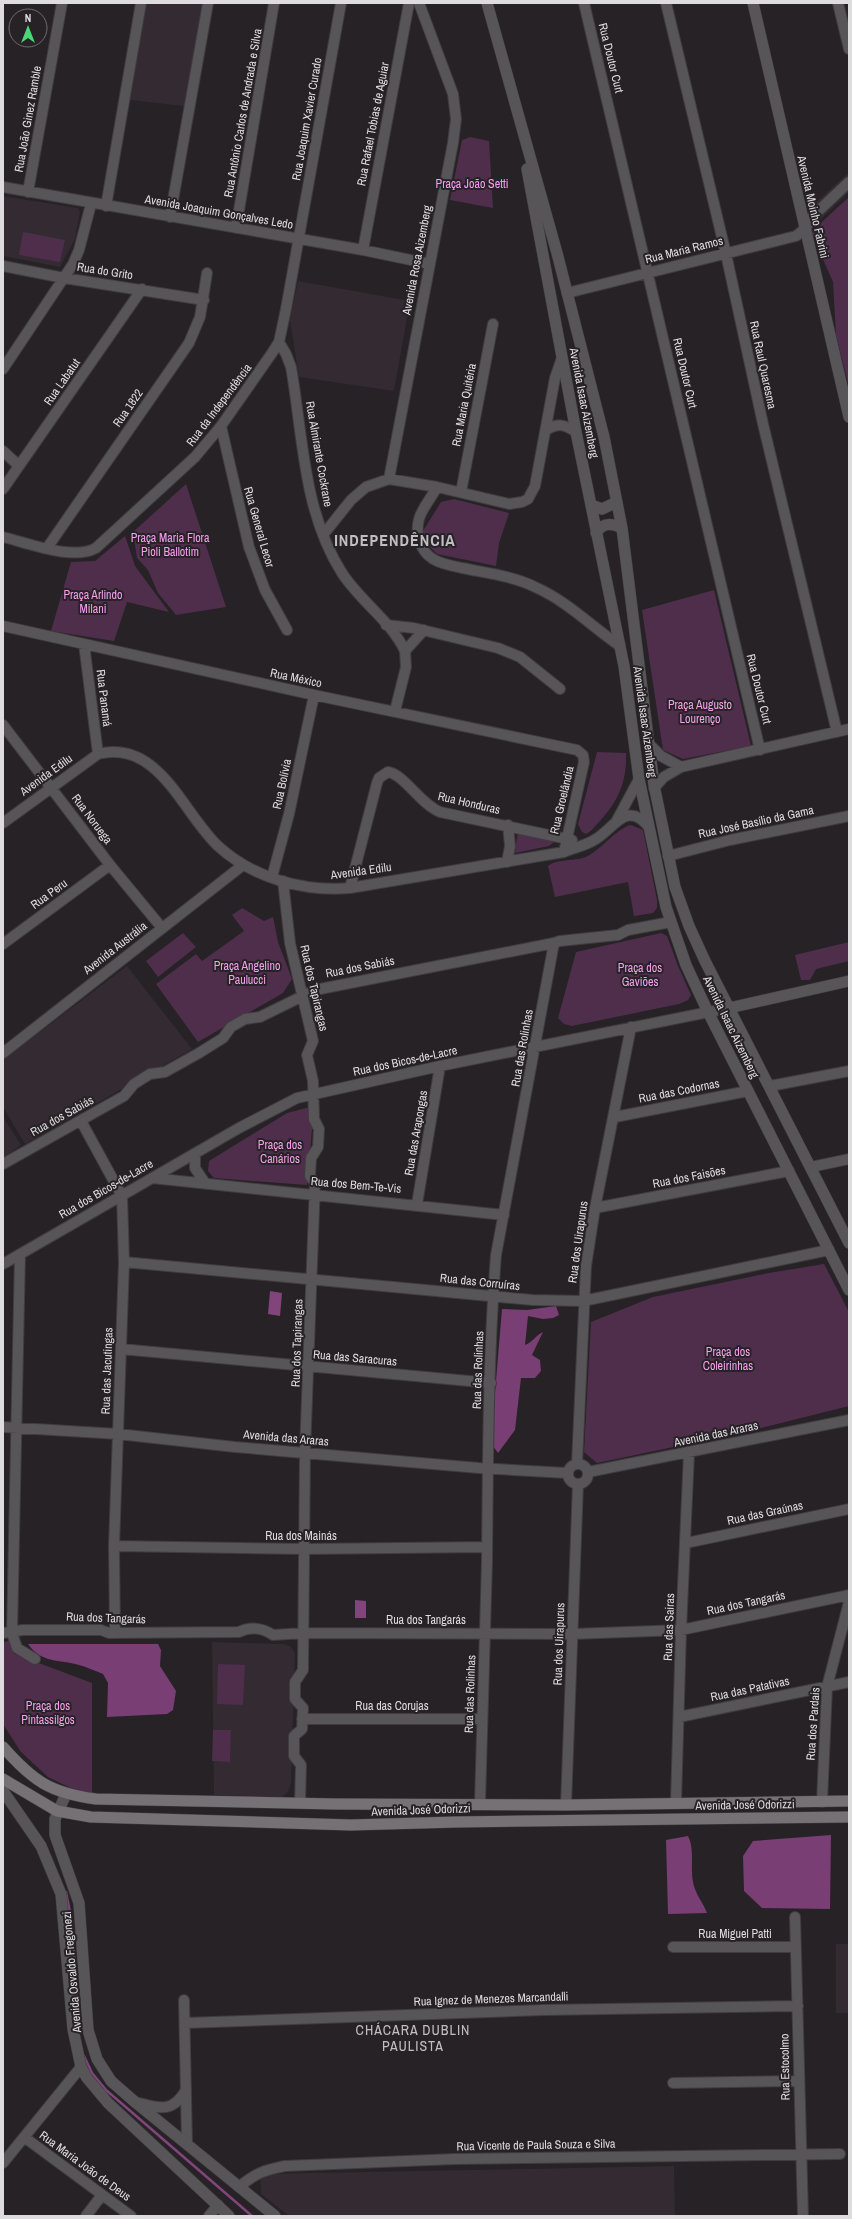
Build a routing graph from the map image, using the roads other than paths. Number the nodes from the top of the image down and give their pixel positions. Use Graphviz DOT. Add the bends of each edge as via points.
graph roads {
  1 [pos="62,3"];
  2 [pos="141,3"];
  3 [pos="208,3"];
  4 [pos="274,3"];
  5 [pos="341,3"];
  6 [pos="409,3"];
  7 [pos="419,3"];
  8 [pos="487,3"];
  9 [pos="584,3"];
  10 [pos="666,3"];
  11 [pos="752,3"];
  12 [pos="838,3"];
  13 [pos="849,49"];
  14 [pos="520,123"];
  15 [pos="849,182"];
  16 [pos="3,187"];
  17 [pos="28,192"];
  18 [pos="91,204"];
  19 [pos="106,206"];
  20 [pos="170,217"];
  21 [pos="236,228"];
  22 [pos="805,229"];
  23 [pos="299,240"];
  24 [pos="363,250"];
  25 [pos="726,254"];
  26 [pos="430,264"];
  27 [pos="3,266"];
  28 [pos="208,273"];
  29 [pos="648,273"];
  30 [pos="64,278"];
  31 [pos="142,290"];
  32 [pos="567,293"];
  33 [pos="204,300"];
  34 [pos="492,324"];
  35 [pos="279,342"];
  36 [pos="7,354"];
  37 [pos="562,358"];
  38 [pos="3,368"];
  39 [pos="848,411"];
  40 [pos="221,426"];
  41 [pos="546,430"];
  42 [pos="576,432"];
  43 [pos="3,451"];
  44 [pos="19,466"];
  45 [pos="389,478"];
  46 [pos="437,487"];
  47 [pos="3,489"];
  48 [pos="461,492"];
  49 [pos="617,502"];
  50 [pos="591,505"];
  51 [pos="622,528"];
  52 [pos="596,533"];
  53 [pos="323,535"];
  54 [pos="3,537"];
  55 [pos="47,548"];
  56 [pos="386,625"];
  57 [pos="3,626"];
  58 [pos="287,630"];
  59 [pos="424,630"];
  60 [pos="84,644"];
  61 [pos="620,646"];
  62 [pos="405,651"];
  63 [pos="560,689"];
  64 [pos="314,695"];
  65 [pos="395,711"];
  66 [pos="3,726"];
  67 [pos="849,729"];
  68 [pos="837,732"];
  69 [pos="649,744"];
  70 [pos="760,750"];
  71 [pos="98,754"];
  72 [pos="583,755"];
  73 [pos="681,767"];
  74 [pos="639,779"];
  75 [pos="51,786"];
  76 [pos="654,788"];
  77 [pos="849,816"];
  78 [pos="617,820"];
  79 [pos="3,822"];
  80 [pos="508,825"];
  81 [pos="649,827"];
  82 [pos="566,838"];
  83 [pos="584,844"];
  84 [pos="564,852"];
  85 [pos="668,856"];
  86 [pos="507,862"];
  87 [pos="110,865"];
  88 [pos="243,865"];
  89 [pos="272,877"];
  90 [pos="283,881"];
  91 [pos="350,888"];
  92 [pos="671,922"];
  93 [pos="162,928"];
  94 [pos="3,944"];
  95 [pos="554,944"];
  96 [pos="705,961"];
  97 [pos="686,965"];
  98 [pos="849,981"];
  99 [pos="302,996"];
  100 [pos="729,1008"];
  101 [pos="708,1012"];
  102 [pos="631,1028"];
  103 [pos="536,1046"];
  104 [pos="3,1053"];
  105 [pos="440,1066"];
  106 [pos="849,1071"];
  107 [pos="770,1086"];
  108 [pos="748,1091"];
  109 [pos="314,1093"];
  110 [pos="615,1117"];
  111 [pos="81,1121"];
  112 [pos="195,1154"];
  113 [pos="849,1159"];
  114 [pos="3,1164"];
  115 [pos="811,1167"];
  116 [pos="789,1171"];
  117 [pos="152,1178"];
  118 [pos="205,1183"];
  119 [pos="314,1195"];
  120 [pos="122,1196"];
  121 [pos="416,1204"];
  122 [pos="595,1208"];
  123 [pos="504,1215"];
  124 [pos="849,1243"];
  125 [pos="829,1250"];
  126 [pos="20,1254"];
  127 [pos="124,1262"];
  128 [pos="3,1264"];
  129 [pos="312,1278"];
  130 [pos="849,1290"];
  131 [pos="493,1296"];
  132 [pos="583,1301"];
  133 [pos="121,1349"];
  134 [pos="309,1367"];
  135 [pos="491,1383"];
  136 [pos="849,1420"];
  137 [pos="3,1427"];
  138 [pos="16,1427"];
  139 [pos="118,1434"];
  140 [pos="305,1452"];
  141 [pos="689,1453"];
  142 [pos="577,1464"];
  143 [pos="488,1469"];
  144 [pos="588,1472"];
  145 [pos="568,1474"];
  146 [pos="578,1484"];
  147 [pos="849,1509"];
  148 [pos="686,1543"];
  149 [pos="114,1546"];
  150 [pos="487,1547"];
  151 [pos="305,1549"];
  152 [pos="849,1595"];
  153 [pos="849,1602"];
  154 [pos="681,1630"];
  155 [pos="8,1633"];
  156 [pos="115,1633"];
  157 [pos="304,1633"];
  158 [pos="486,1634"];
  159 [pos="572,1634"];
  160 [pos="35,1659"];
  161 [pos="849,1682"];
  162 [pos="827,1687"];
  163 [pos="679,1717"];
  164 [pos="482,1719"];
  165 [pos="302,1720"];
  166 [pos="3,1747"];
  167 [pos="3,1779"];
  168 [pos="70,1795"];
  169 [pos="5,1797"];
  170 [pos="849,1801"];
  171 [pos="676,1802"];
  172 [pos="822,1802"];
  173 [pos="300,1803"];
  174 [pos="480,1803"];
  175 [pos="566,1805"];
  176 [pos="57,1811"];
  177 [pos="849,1817"];
  178 [pos="795,1917"];
  179 [pos="673,1947"];
  180 [pos="796,1947"];
  181 [pos="184,2000"];
  182 [pos="798,2006"];
  183 [pos="185,2023"];
  184 [pos="81,2067"];
  185 [pos="798,2081"];
  186 [pos="673,2083"];
  187 [pos="186,2090"];
  188 [pos="135,2102"];
  189 [pos="24,2138"];
  190 [pos="187,2144"];
  191 [pos="840,2154"];
  192 [pos="800,2155"];
  193 [pos="3,2163"];
  194 [pos="239,2187"];
  195 [pos="102,2195"];
  196 [pos="218,2205"];
  197 [pos="86,2216"];
  198 [pos="131,2216"];
  199 [pos="209,2216"];
  200 [pos="229,2216"];
  201 [pos="275,2216"];
  202 [pos="803,2216"];
  1 -- 17 [label="street, Rua João Ginez Ramble"];
  2 -- 19 [label="street"];
  3 -- 20 [label="street"];
  4 -- 21 [label="street, Rua Antônio Carlos de Andrada e Silva"];
  5 -- 23 [label="street, Rua Joaquim Xavier Curado"];
  6 -- 24 [label="street, Rua Rafael Tobias de Aguiar"];
  7 -- 26 [label="street, Avenida Rosa Aizemberg" via="453,94 456,119"];
  8 -- 14 [label="street, Avenida Isaac Aizemberg"];
  9 -- 29 [label="street, Rua Doutor Curt"];
  10 -- 25 [label="street, Rua Raul Quaresma"];
  11 -- 22 [label="street, Avenida Moinho Fabrini"];
  12 -- 13 [label="street"];
  14 -- 32 [label="street, Avenida Isaac Aizemberg"];
  14 -- 37 [label="street, Avenida Isaac Aizemberg"];
  15 -- 22 [label="street" via="812,217"];
  16 -- 17 [label="street, Avenida Joaquim Gonçalves Ledo"];
  17 -- 18 [label="street, Avenida Joaquim Gonçalves Ledo"];
  18 -- 19 [label="street, Avenida Joaquim Gonçalves Ledo"];
  18 -- 30 [label="street" via="79,250"];
  19 -- 20 [label="street, Avenida Joaquim Gonçalves Ledo"];
  20 -- 21 [label="street, Avenida Joaquim Gonçalves Ledo"];
  21 -- 23 [label="street, Avenida Joaquim Gonçalves Ledo"];
  22 -- 25 [label="street, Rua Maria Ramos" via="796,236"];
  22 -- 39 [label="street, Avenida Moinho Fabrini"];
  23 -- 24 [label="street, Avenida Joaquim Gonçalves Ledo"];
  23 -- 35 [label="street, Rua da Independência"];
  24 -- 26 [label="street, Avenida Joaquim Gonçalves Ledo"];
  25 -- 29 [label="street, Rua Maria Ramos"];
  25 -- 68 [label="street, Rua Raul Quaresma" via="763,424"];
  26 -- 45 [label="street, Avenida Rosa Aizemberg"];
  27 -- 30 [label="street, Rua do Grito"];
  28 -- 33 [label="street, Rua 1822"];
  29 -- 32 [label="street, Rua Maria Ramos"];
  29 -- 70 [label="street, Rua Doutor Curt"];
  30 -- 31 [label="street, Rua do Grito"];
  30 -- 36 [label="street"];
  31 -- 33 [label="street, Rua do Grito"];
  31 -- 44 [label="street, Rua Labatut"];
  32 -- 49 [label="street, Avenida Isaac Aizemberg" via="604,436"];
  33 -- 55 [label="street, Rua 1822" via="196,330 189,343"];
  34 -- 48 [label="street, Rua Maria Quitéria"];
  35 -- 40 [label="street, Rua da Independência"];
  35 -- 53 [label="street, Rua Almirante Cockrane" via="291,367 309,488"];
  36 -- 38 [label="street"];
  37 -- 41 [label="street" via="555,378"];
  37 -- 42 [label="street, Avenida Isaac Aizemberg"];
  40 -- 55 [label="street, Rua da Independência" via="183,470 96,548 90,552 77,554"];
  40 -- 58 [label="street, Rua General Lecor" via="249,547 265,590"];
  41 -- 42 [label="street" via="554,425 565,424"];
  41 -- 48 [label="street" via="535,486 528,499 509,504"];
  42 -- 50 [label="street, Avenida Isaac Aizemberg"];
  43 -- 44 [label="street"];
  44 -- 47 [label="street, Rua Labatut"];
  45 -- 46 [label="street"];
  45 -- 53 [label="street" via="366,487 351,500"];
  46 -- 48 [label="street"];
  46 -- 61 [label="street" via="419,517 417,530 424,551 432,559 534,586 569,607"];
  49 -- 50 [label="street" via="602,509"];
  49 -- 51 [label="street, Avenida Isaac Aizemberg"];
  50 -- 52 [label="street, Avenida Isaac Aizemberg"];
  51 -- 52 [label="street" via="609,524 600,527"];
  51 -- 69 [label="street, Avenida Isaac Aizemberg"];
  52 -- 61 [label="street, Avenida Isaac Aizemberg"];
  53 -- 56 [label="street, Rua Almirante Cockrane" via="342,574"];
  54 -- 55 [label="street, Rua da Independência"];
  56 -- 59 [label="street"];
  56 -- 62 [label="street, Rua Almirante Cockrane"];
  57 -- 60 [label="street, Rua México"];
  59 -- 62 [label="street"];
  59 -- 63 [label="street" via="509,652 529,663"];
  60 -- 64 [label="street, Rua México"];
  60 -- 71 [label="street, Rua Panamá"];
  61 -- 74 [label="street, Avenida Isaac Aizemberg"];
  62 -- 65 [label="street" via="406,666"];
  64 -- 65 [label="street, Rua México"];
  64 -- 89 [label="street, Rua Bolívia" via="290,814"];
  65 -- 72 [label="street, Rua México" via="577,750"];
  66 -- 75 [label="street, Rua Noruega"];
  67 -- 68 [label="street"];
  68 -- 70 [label="street"];
  69 -- 73 [label="street" via="661,756"];
  69 -- 76 [label="street, Avenida Isaac Aizemberg"];
  70 -- 73 [label="street"];
  71 -- 75 [label="street, Avenida Edilu"];
  71 -- 88 [label="street, Avenida Edilu" via="127,752 149,763 162,775 206,833"];
  72 -- 82 [label="street, Rua Groelândia" via="584,762"];
  73 -- 76 [label="street" via="664,777"];
  74 -- 78 [label="street, Avenida Edilu"];
  74 -- 81 [label="street, Avenida Isaac Aizemberg"];
  75 -- 79 [label="street, Avenida Edilu"];
  75 -- 87 [label="street, Rua Noruega"];
  76 -- 85 [label="street, Avenida Isaac Aizemberg"];
  77 -- 85 [label="street, Rua José Basílio da Gama" via="730,840"];
  78 -- 81 [label="street, Avenida Edilu" via="626,816 636,816"];
  78 -- 83 [label="street, Avenida Edilu" via="594,840"];
  80 -- 82 [label="street, Rua Honduras"];
  80 -- 86 [label="street" via="510,846"];
  80 -- 91 [label="street, Rua Honduras" via="440,812 422,801 398,776 393,773 383,774 377,783"];
  81 -- 92 [label="street, Avenida Isaac Aizemberg"];
  82 -- 83 [label="street, Rua Honduras"];
  82 -- 84 [label="street, Rua Groelândia"];
  83 -- 84 [label="street, Avenida Edilu"];
  84 -- 86 [label="street, Avenida Edilu"];
  85 -- 96 [label="street, Avenida Isaac Aizemberg" via="684,913"];
  86 -- 91 [label="street, Avenida Edilu"];
  87 -- 93 [label="street, Rua Noruega"];
  87 -- 94 [label="street, Rua Peru"];
  88 -- 89 [label="street, Avenida Edilu"];
  88 -- 93 [label="street, Avenida Austrália"];
  89 -- 90 [label="street, Avenida Edilu"];
  90 -- 91 [label="street, Avenida Edilu" via="322,889"];
  90 -- 99 [label="street, Rua dos Tapirangas" via="290,944"];
  92 -- 95 [label="street, Rua dos Sabiás" via="628,930 618,935 596,939 576,938"];
  92 -- 97 [label="street, Avenida Isaac Aizemberg"];
  93 -- 104 [label="street, Avenida Austrália"];
  95 -- 99 [label="street, Rua dos Sabiás" via="333,985"];
  95 -- 103 [label="street, Rua das Rolinhas"];
  96 -- 97 [label="street" via="698,968 692,969"];
  96 -- 100 [label="street, Avenida Isaac Aizemberg"];
  97 -- 101 [label="street, Avenida Isaac Aizemberg"];
  98 -- 100 [label="street, Rua dos Bicos-de-Lacre"];
  99 -- 109 [label="street, Rua dos Tapirangas" via="313,1041 307,1055"];
  99 -- 111 [label="street, Rua dos Sabiás" via="260,1017 245,1019 231,1027 223,1038 165,1072 150,1074 134,1084 124,1096"];
  100 -- 101 [label="street, Rua dos Bicos-de-Lacre"];
  100 -- 107 [label="street, Avenida Isaac Aizemberg"];
  101 -- 102 [label="street, Rua dos Bicos-de-Lacre"];
  101 -- 108 [label="street, Avenida Isaac Aizemberg"];
  102 -- 103 [label="street, Rua dos Bicos-de-Lacre"];
  102 -- 110 [label="street, Rua dos Uirapurus"];
  103 -- 105 [label="street, Rua dos Bicos-de-Lacre"];
  103 -- 123 [label="street, Rua das Rolinhas"];
  105 -- 109 [label="street, Rua dos Bicos-de-Lacre"];
  105 -- 121 [label="street, Rua das Arapongas"];
  106 -- 107 [label="street"];
  107 -- 115 [label="street, Avenida Isaac Aizemberg"];
  108 -- 110 [label="street, Rua das Codornas"];
  108 -- 116 [label="street, Avenida Isaac Aizemberg"];
  109 -- 112 [label="street, Rua dos Bicos-de-Lacre" via="282,1104"];
  109 -- 119 [label="street, Rua dos Tapirangas" via="314,1119 319,1129 318,1147 311,1158 310,1176 315,1183"];
  110 -- 122 [label="street, Rua dos Uirapurus"];
  111 -- 114 [label="street, Rua dos Sabiás"];
  111 -- 120 [label="street, Rua das Jacutingas"];
  112 -- 117 [label="street, Rua dos Bicos-de-Lacre"];
  112 -- 118 [label="street" via="196,1168"];
  113 -- 115 [label="street"];
  115 -- 124 [label="street, Avenida Isaac Aizemberg"];
  116 -- 122 [label="street, Rua dos Faisões"];
  116 -- 125 [label="street, Avenida Isaac Aizemberg"];
  117 -- 118 [label="street, Rua dos Bem-Te-Vis"];
  117 -- 120 [label="street, Rua dos Bicos-de-Lacre"];
  118 -- 119 [label="street, Rua dos Bem-Te-Vis"];
  119 -- 121 [label="street, Rua dos Bem-Te-Vis"];
  119 -- 129 [label="street, Rua dos Tapirangas"];
  120 -- 126 [label="street, Rua dos Bicos-de-Lacre"];
  120 -- 127 [label="street, Rua das Jacutingas"];
  121 -- 123 [label="street, Rua dos Bem-Te-Vis"];
  122 -- 132 [label="street, Rua dos Uirapurus"];
  123 -- 131 [label="street, Rua das Rolinhas" via="496,1255"];
  125 -- 130 [label="street, Avenida Isaac Aizemberg"];
  125 -- 132 [label="street, Rua das Corruíras"];
  126 -- 128 [label="street, Rua dos Bicos-de-Lacre"];
  126 -- 138 [label="street"];
  127 -- 129 [label="street, Rua das Corruíras"];
  127 -- 133 [label="street, Rua das Jacutingas"];
  129 -- 131 [label="street, Rua das Corruíras"];
  129 -- 134 [label="street, Rua dos Tapirangas"];
  131 -- 132 [label="street, Rua das Corruíras"];
  131 -- 135 [label="street, Rua das Rolinhas"];
  132 -- 142 [label="street, Rua dos Uirapurus"];
  133 -- 134 [label="street, Rua das Saracuras"];
  133 -- 139 [label="street, Rua das Jacutingas"];
  134 -- 135 [label="street, Rua das Saracuras"];
  134 -- 140 [label="street, Rua dos Tapirangas"];
  135 -- 143 [label="street, Rua das Rolinhas"];
  136 -- 141 [label="street, Avenida das Araras"];
  137 -- 138 [label="street, Avenida das Araras"];
  138 -- 139 [label="street, Avenida das Araras"];
  138 -- 155 [label="street"];
  139 -- 140 [label="street, Avenida das Araras"];
  139 -- 149 [label="street, Rua das Jacutingas"];
  140 -- 143 [label="street, Avenida das Araras"];
  140 -- 151 [label="street, Rua dos Tapirangas"];
  141 -- 144 [label="street, Avenida das Araras"];
  141 -- 148 [label="street, Rua das Sairas"];
  142 -- 144 [label="street" via="585,1466"];
  142 -- 145 [label="street" via="570,1467"];
  143 -- 145 [label="street, Avenida das Araras"];
  143 -- 150 [label="street, Rua das Rolinhas"];
  144 -- 146 [label="street" via="586,1479"];
  145 -- 146 [label="street" via="569,1480"];
  146 -- 159 [label="street, Rua dos Uirapurus"];
  147 -- 148 [label="street, Rua das Graúnas"];
  148 -- 154 [label="street, Rua das Sairas"];
  149 -- 151 [label="street, Rua dos Mainás"];
  149 -- 156 [label="street, Rua das Jacutingas"];
  150 -- 151 [label="street, Rua dos Mainás"];
  150 -- 158 [label="street, Rua das Rolinhas"];
  151 -- 157 [label="street, Rua dos Tapirangas"];
  152 -- 154 [label="street, Rua dos Tangarás"];
  153 -- 162 [label="street, Rua dos Pardais"];
  154 -- 159 [label="street, Rua dos Tangarás"];
  154 -- 163 [label="street, Rua das Sairas"];
  155 -- 156 [label="street, Rua dos Tangarás" via="23,1630 92,1630"];
  155 -- 160 [label="street" via="17,1648"];
  156 -- 157 [label="street, Rua dos Tangarás" via="239,1632 245,1629 264,1629 273,1635"];
  157 -- 158 [label="street, Rua dos Tangarás"];
  157 -- 165 [label="street, Rua dos Tapirangas" via="304,1670 295,1682 295,1700 302,1708"];
  158 -- 159 [label="street, Rua dos Tangarás"];
  158 -- 164 [label="street, Rua das Rolinhas"];
  159 -- 175 [label="street, Rua dos Uirapurus"];
  161 -- 162 [label="street, Rua das Patativas"];
  162 -- 163 [label="street, Rua das Patativas"];
  162 -- 172 [label="street, Rua dos Pardais"];
  163 -- 171 [label="street, Rua das Sairas"];
  164 -- 165 [label="street, Rua das Corujas"];
  164 -- 174 [label="street, Rua das Rolinhas"];
  165 -- 173 [label="street" via="302,1729 294,1736 294,1756 301,1765"];
  166 -- 168 [label="main road, Avenida José Odorizzi" via="29,1775 47,1787"];
  167 -- 176 [label="main road, Avenida José Odorizzi"];
  168 -- 173 [label="main road, Avenida José Odorizzi" via="96,1799"];
  168 -- 176 [label="street, Avenida Osvaldo Fregonezi"];
  169 -- 184 [label="street, Avenida Osvaldo Fregonezi" via="41,1846 61,1894 73,2029"];
  170 -- 172 [label="main road, Avenida José Odorizzi"];
  171 -- 172 [label="main road, Avenida José Odorizzi"];
  171 -- 175 [label="main road, Avenida José Odorizzi"];
  173 -- 174 [label="main road, Avenida José Odorizzi"];
  174 -- 175 [label="main road, Avenida José Odorizzi"];
  176 -- 177 [label="main road, Avenida José Odorizzi" via="91,1817 351,1825"];
  176 -- 188 [label="street, Avenida Osvaldo Fregonezi" via="55,1835 69,1870 82,1917 85,1993 91,2045 102,2069 111,2081"];
  178 -- 180 [label="street, Rua Estocolmo"];
  179 -- 180 [label="street, Rua Miguel Patti"];
  180 -- 182 [label="street, Rua Estocolmo"];
  181 -- 183 [label="street"];
  182 -- 183 [label="street, Rua Ignez de Menezes Marcandalli" via="544,2010"];
  182 -- 185 [label="street, Rua Estocolmo"];
  183 -- 187 [label="street"];
  184 -- 189 [label="street"];
  184 -- 196 [label="street, Avenida Osvaldo Fregonezi" via="108,2103"];
  185 -- 186 [label="street"];
  185 -- 192 [label="street, Rua Estocolmo"];
  187 -- 188 [label="street" via="179,2102 168,2107 160,2108"];
  187 -- 190 [label="street"];
  188 -- 190 [label="street, Avenida Osvaldo Fregonezi"];
  189 -- 193 [label="street"];
  189 -- 195 [label="street, Rua Maria João de Deus"];
  190 -- 194 [label="street, Avenida Osvaldo Fregonezi"];
  191 -- 192 [label="street, Rua Vicente de Paula Souza e Silva"];
  192 -- 194 [label="street, Rua Vicente de Paula Souza e Silva" via="455,2159 285,2166 264,2169"];
  192 -- 202 [label="street, Rua Estocolmo"];
  194 -- 201 [label="street, Avenida Osvaldo Fregonezi"];
  195 -- 197 [label="street"];
  195 -- 198 [label="street, Rua Maria João de Deus"];
  196 -- 199 [label="street"];
  196 -- 200 [label="street, Avenida Osvaldo Fregonezi"];
}
